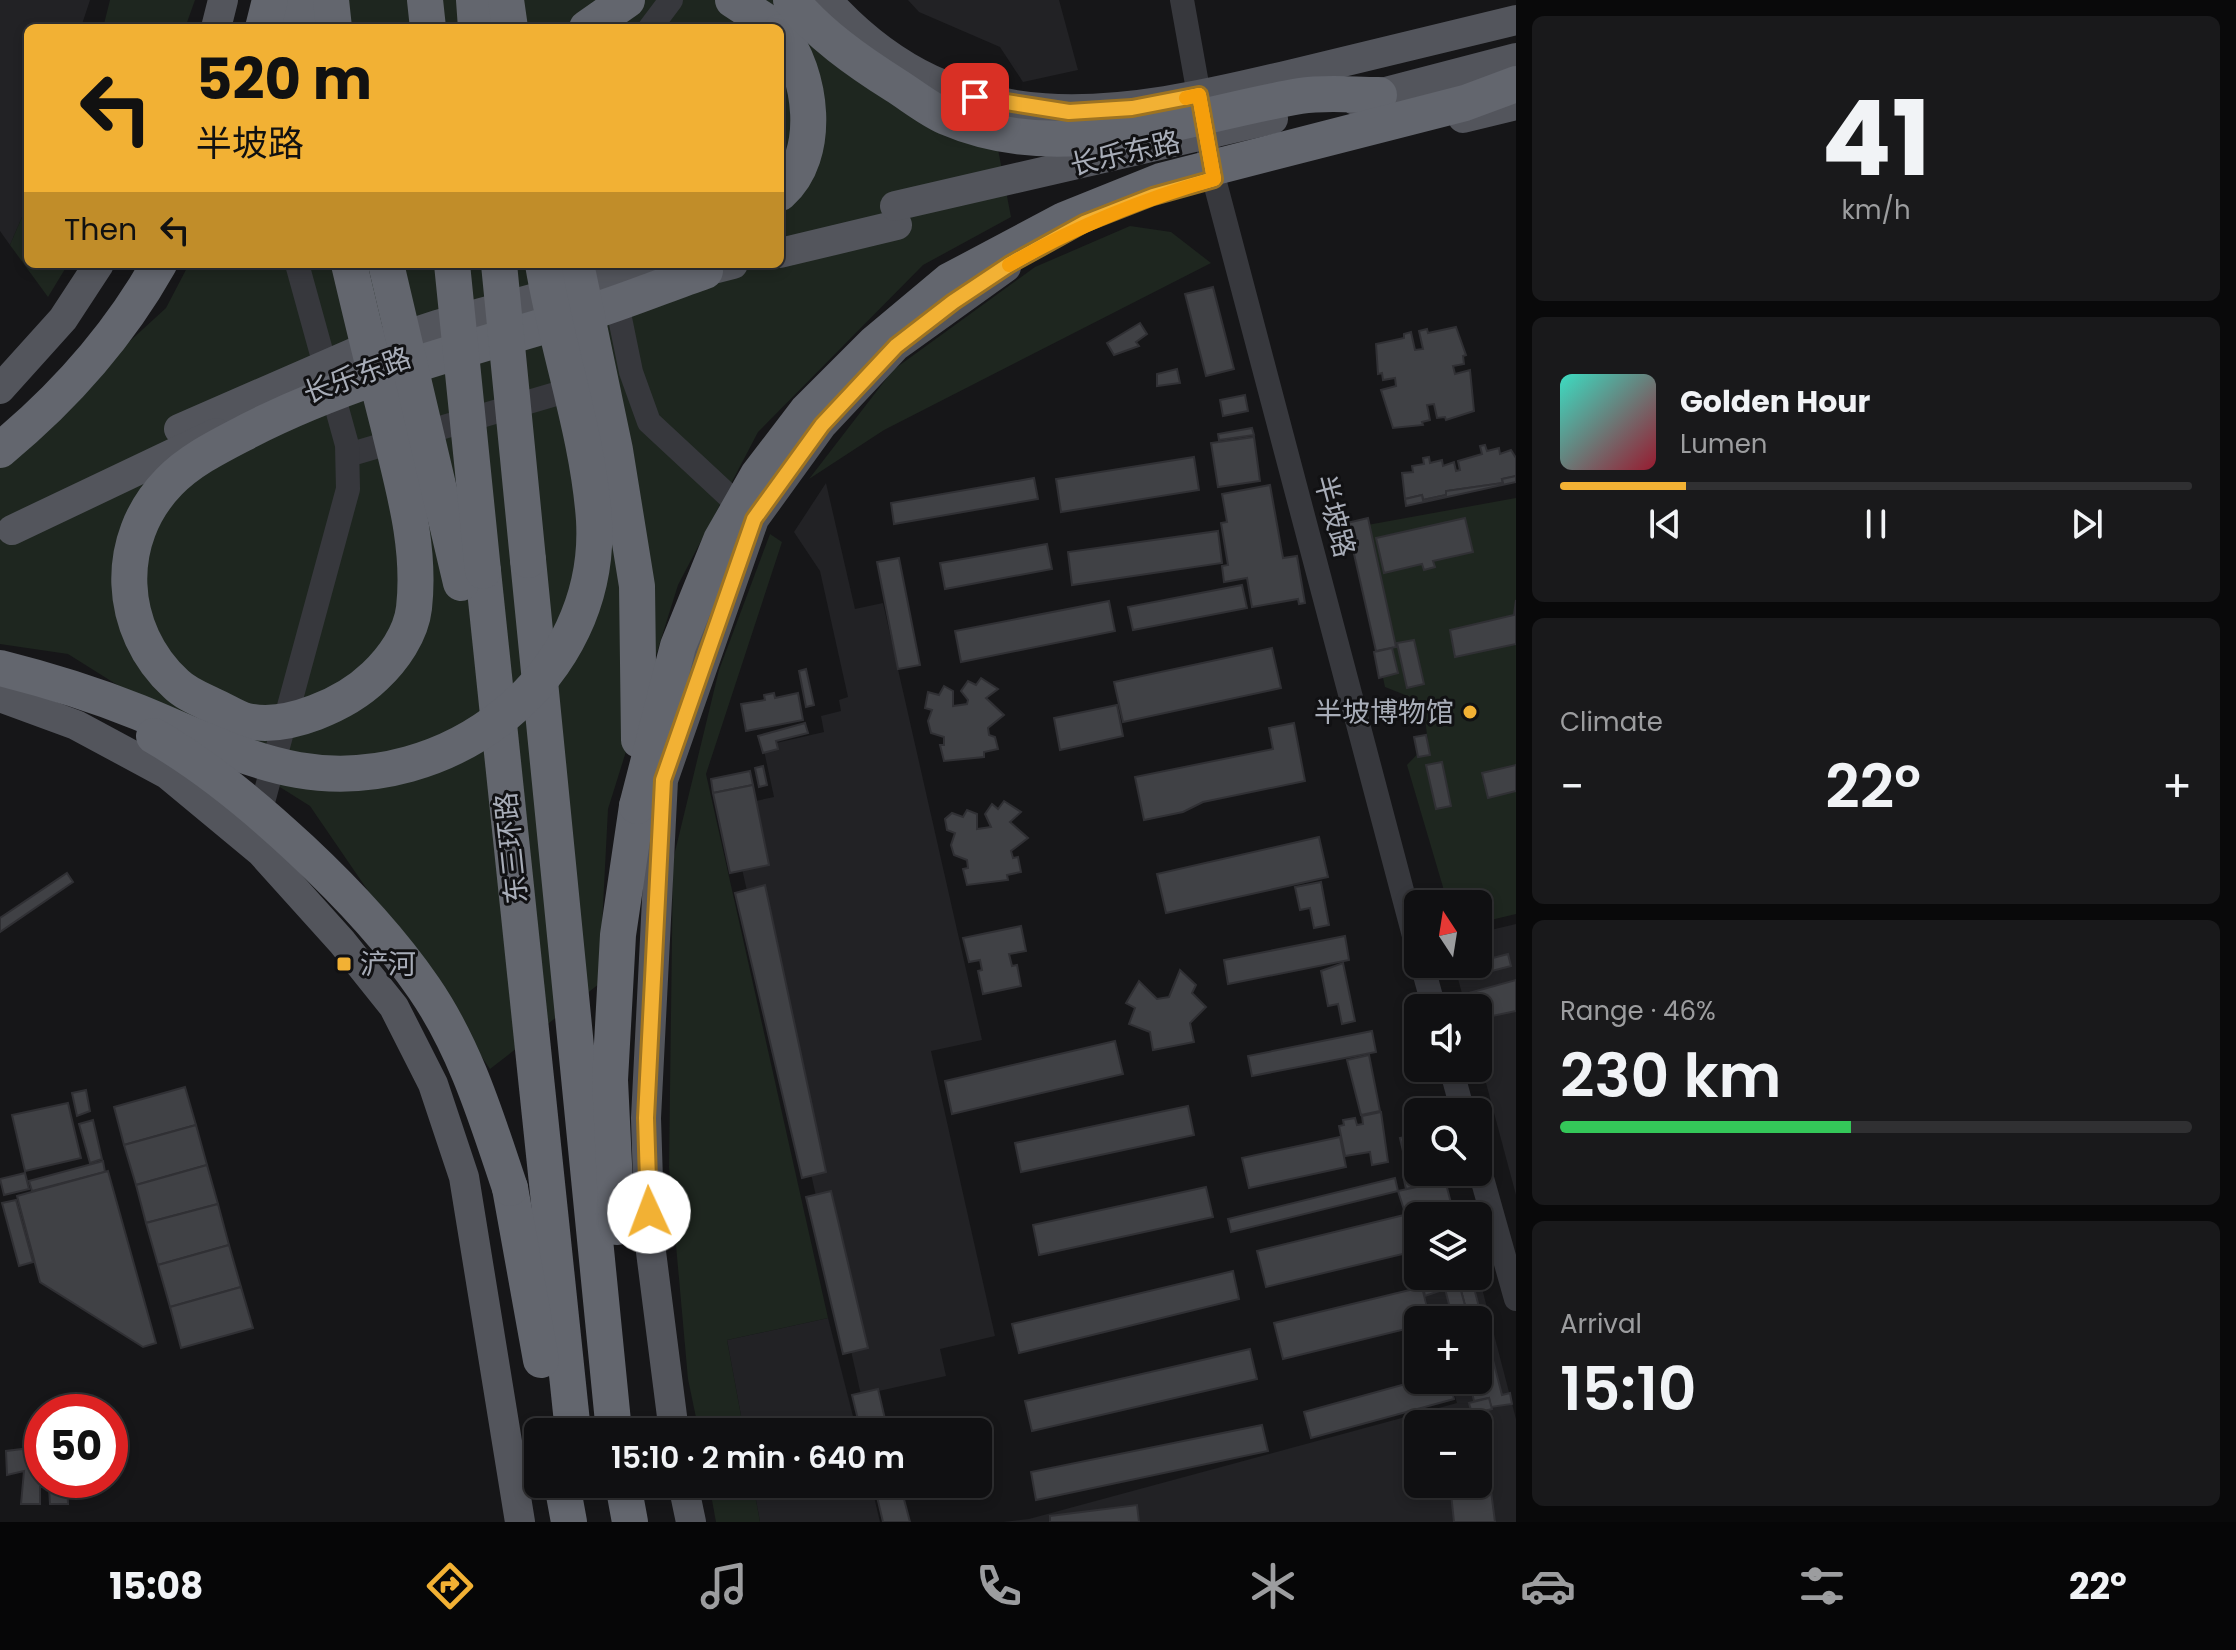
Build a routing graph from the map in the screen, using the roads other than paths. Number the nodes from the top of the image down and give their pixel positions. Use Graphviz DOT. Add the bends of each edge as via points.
graph roads {
  1 [pos="223,0"];
  2 [pos="270,0"];
  3 [pos="297,0"];
  4 [pos="331,0"];
  5 [pos="425,0"];
  6 [pos="474,0"];
  7 [pos="506,0"];
  8 [pos="627,0"];
  9 [pos="671,0"];
  10 [pos="733,0"];
  11 [pos="791,0"];
  12 [pos="827,0"];
  13 [pos="1182,0"];
  14 [pos="1516,20"];
  15 [pos="217,24"];
  16 [pos="264,24"];
  17 [pos="299,24"];
  18 [pos="334,24"];
  19 [pos="428,24"];
  20 [pos="476,24"];
  21 [pos="509,24"];
  22 [pos="593,24"];
  23 [pos="653,24"];
  24 [pos="769,24"];
  25 [pos="784,37"];
  26 [pos="1516,58"];
  27 [pos="1516,81"];
  28 [pos="1199,95"];
  29 [pos="1379,95"];
  30 [pos="1516,105"];
  31 [pos="1214,179"];
  32 [pos="784,190"];
  33 [pos="784,233"];
  34 [pos="784,252"];
  35 [pos="96,268"];
  36 [pos="157,268"];
  37 [pos="298,268"];
  38 [pos="350,268"];
  39 [pos="387,268"];
  40 [pos="452,268"];
  41 [pos="499,268"];
  42 [pos="544,268"];
  43 [pos="577,268"];
  44 [pos="592,268"];
  45 [pos="607,268"];
  46 [pos="645,268"];
  47 [pos="715,268"];
  48 [pos="716,268"];
  49 [pos="358,351"];
  50 [pos="631,372"];
  51 [pos="377,378"];
  52 [pos="377,378"];
  53 [pos="377,378"];
  54 [pos="377,378"];
  55 [pos="0,389"];
  56 [pos="0,450"];
  57 [pos="348,455"];
  58 [pos="754,519"];
  59 [pos="4,526"];
  60 [pos="472,577"];
  61 [pos="0,668"];
  62 [pos="63,683"];
  63 [pos="0,697"];
  64 [pos="637,806"];
  65 [pos="239,835"];
  66 [pos="1404,898"];
  67 [pos="1484,1186"];
  68 [pos="1516,1299"];
  69 [pos="551,1418"];
  70 [pos="571,1418"];
  71 [pos="614,1418"];
  72 [pos="616,1418"];
  73 [pos="672,1418"];
  74 [pos="565,1498"];
  75 [pos="584,1498"];
  76 [pos="626,1498"];
  77 [pos="686,1498"];
  78 [pos="520,1522"];
  79 [pos="569,1522"];
  80 [pos="588,1522"];
  81 [pos="630,1522"];
  82 [pos="691,1522"];
  1 -- 15 [label="main road"];
  2 -- 16 [label="highway"];
  3 -- 17 [label="highway"];
  4 -- 18 [label="highway"];
  5 -- 19 [label="highway"];
  6 -- 20 [label="highway"];
  7 -- 21 [label="highway"];
  8 -- 22 [label="highway"];
  9 -- 23 [label="street"];
  10 -- 24 [label="highway"];
  11 -- 29 [label="highway, bridge" via="867,68 946,117 1019,138 1076,141 1303,96"];
  12 -- 28 [label="main road" via="879,51 975,97 1069,112 1132,108"];
  13 -- 28 [label="street, 半坡路"];
  14 -- 28 [label="main road"];
  25 -- 32 [label="highway" via="795,51 809,96 806,144"];
  26 -- 29 [label="main road, 长乐东路, bridge"];
  27 -- 34 [label="main road, 长乐东路"];
  27 -- 64 [label="highway, bridge" via="1465,103 1161,181 1064,220 949,281 817,401 758,475 721,540 678,646"];
  28 -- 31 [label="street, 半坡路"];
  29 -- 33 [label="main road, 长乐东路, bridge"];
  30 -- 31 [label="main road"];
  31 -- 58 [label="main road" via="1084,223 961,297 896,346 822,425"];
  31 -- 66 [label="street, 半坡路"];
  35 -- 55 [label="main road" via="63,319"];
  36 -- 56 [label="highway" via="93,360"];
  37 -- 57 [label="street"];
  38 -- 51 [label="highway, bridge"];
  39 -- 60 [label="highway, bridge"];
  40 -- 60 [label="highway, bridge"];
  41 -- 71 [label="highway, 东三环路, bridge"];
  42 -- 62 [label="highway, bridge" via="585,454 594,522 577,616 560,653 520,703 450,751 404,767 352,773 298,770 236,752"];
  43 -- 64 [label="highway, bridge" via="637,586"];
  44 -- 49 [label="highway, bridge" via="439,311"];
  45 -- 50 [label="street"];
  46 -- 49 [label="main road, 长乐东路, bridge"];
  47 -- 59 [label="main road, 长乐东路, bridge" via="442,345 341,380"];
  48 -- 54 [label="highway, bridge"];
  49 -- 59 [label="main road, 长乐东路, bridge" via="207,415"];
  50 -- 57 [label="street"];
  50 -- 58 [label="street" via="649,422"];
  52 -- 53 [label="highway, bridge" via="409,509 417,567 413,614 394,658 359,691 321,712 248,722 177,686 152,655 131,610 128,566 139,519 170,481 216,447 292,409"];
  57 -- 65 [label="street" via="348,489 260,813"];
  58 -- 73 [label="main road" via="663,780 646,1118 650,1244"];
  60 -- 70 [label="highway" via="513,1025 534,1083"];
  61 -- 62 [label="highway, bridge"];
  62 -- 69 [label="highway, bridge" via="162,741 237,794 378,930 425,989 473,1078 510,1188"];
  63 -- 65 [label="main road" via="76,725 167,774"];
  64 -- 72 [label="highway" via="618,935 610,1080 622,1343"];
  65 -- 78 [label="main road" via="261,852 394,1007 433,1084 464,1177"];
  67 -- 68 [label="street"];
  74 -- 79 [label="highway"];
  75 -- 80 [label="highway"];
  76 -- 81 [label="highway"];
  77 -- 82 [label="main road"];
}
